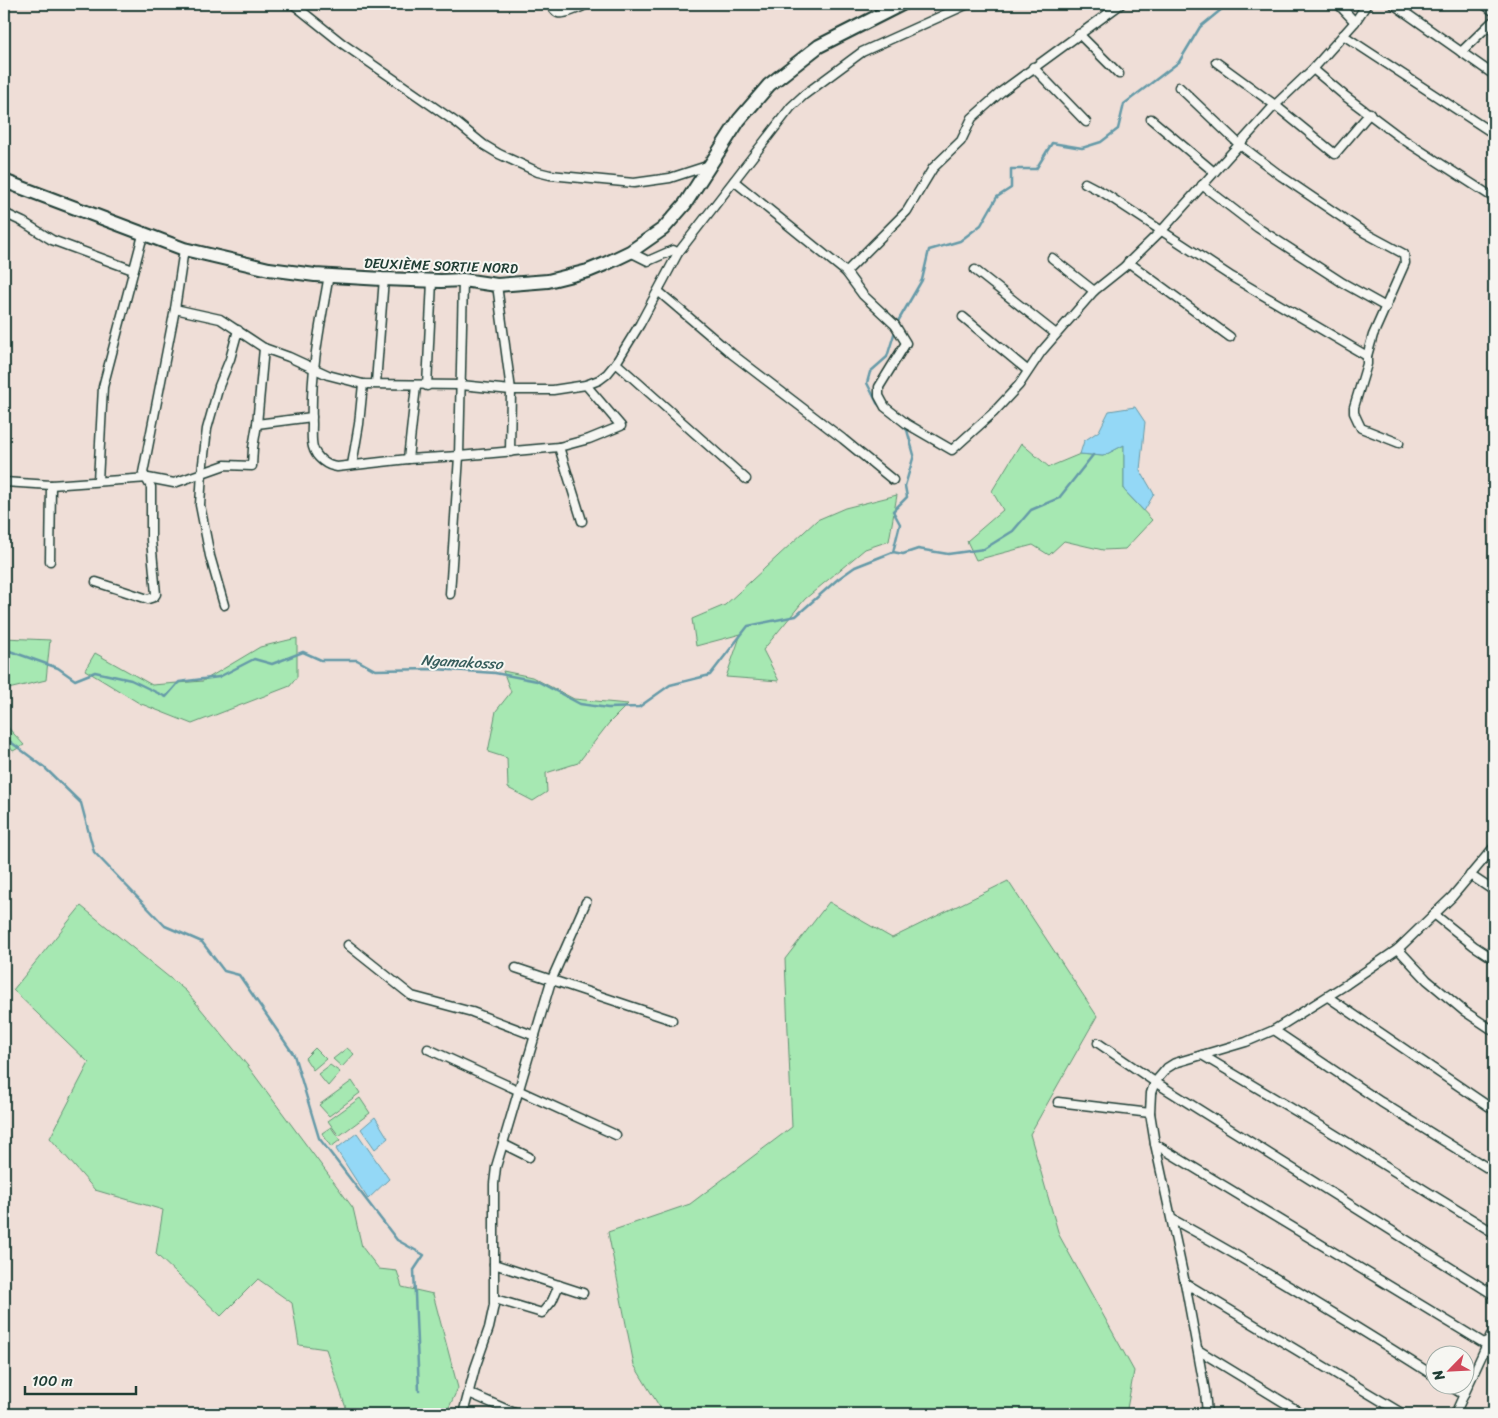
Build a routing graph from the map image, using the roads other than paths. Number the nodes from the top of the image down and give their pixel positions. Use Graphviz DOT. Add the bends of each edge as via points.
graph roads {
  1 [pos="293,4"];
  2 [pos="549,4"];
  3 [pos="587,4"];
  4 [pos="902,4"];
  5 [pos="968,4"];
  6 [pos="1121,4"];
  7 [pos="1338,4"];
  8 [pos="1367,4"];
  9 [pos="1392,4"];
  10 [pos="1484,4"];
  11 [pos="1494,12"];
  12 [pos="1494,20"];
  13 [pos="1354,22"];
  14 [pos="1079,34"];
  15 [pos="1343,35"];
  16 [pos="1461,52"];
  17 [pos="1216,62"];
  18 [pos="1033,67"];
  19 [pos="1313,69"];
  20 [pos="1119,74"];
  21 [pos="1494,75"];
  22 [pos="1179,87"];
  23 [pos="1276,105"];
  24 [pos="1370,113"];
  25 [pos="1150,119"];
  26 [pos="1086,122"];
  27 [pos="1494,134"];
  28 [pos="1239,144"];
  29 [pos="711,164"];
  30 [pos="1214,172"];
  31 [pos="4,181"];
  32 [pos="734,181"];
  33 [pos="1084,183"];
  34 [pos="1202,185"];
  35 [pos="1494,198"];
  36 [pos="4,213"];
  37 [pos="1161,230"];
  38 [pos="143,235"];
  39 [pos="184,250"];
  40 [pos="630,252"];
  41 [pos="678,252"];
  42 [pos="1052,258"];
  43 [pos="1128,262"];
  44 [pos="133,270"];
  45 [pos="975,270"];
  46 [pos="846,272"];
  47 [pos="329,276"];
  48 [pos="384,278"];
  49 [pos="463,280"];
  50 [pos="432,281"];
  51 [pos="496,286"];
  52 [pos="658,290"];
  53 [pos="1094,291"];
  54 [pos="1386,307"];
  55 [pos="175,309"];
  56 [pos="963,317"];
  57 [pos="238,330"];
  58 [pos="1056,334"];
  59 [pos="1230,336"];
  60 [pos="264,348"];
  61 [pos="1367,356"];
  62 [pos="616,363"];
  63 [pos="313,369"];
  64 [pos="1027,370"];
  65 [pos="376,383"];
  66 [pos="363,384"];
  67 [pos="586,385"];
  68 [pos="416,386"];
  69 [pos="427,386"];
  70 [pos="461,386"];
  71 [pos="510,390"];
  72 [pos="312,417"];
  73 [pos="257,424"];
  74 [pos="1399,442"];
  75 [pos="559,447"];
  76 [pos="510,452"];
  77 [pos="459,456"];
  78 [pos="408,458"];
  79 [pos="352,465"];
  80 [pos="202,472"];
  81 [pos="148,478"];
  82 [pos="746,479"];
  83 [pos="892,480"];
  84 [pos="98,481"];
  85 [pos="4,482"];
  86 [pos="51,485"];
  87 [pos="582,521"];
  88 [pos="50,561"];
  89 [pos="96,582"];
  90 [pos="450,594"];
  91 [pos="224,605"];
  92 [pos="1494,847"];
  93 [pos="1470,875"];
  94 [pos="1494,891"];
  95 [pos="586,902"];
  96 [pos="1434,914"];
  97 [pos="348,944"];
  98 [pos="1398,949"];
  99 [pos="1494,959"];
  100 [pos="516,968"];
  101 [pos="551,981"];
  102 [pos="1328,997"];
  103 [pos="672,1020"];
  104 [pos="1274,1030"];
  105 [pos="1494,1032"];
  106 [pos="535,1036"];
  107 [pos="1098,1043"];
  108 [pos="428,1049"];
  109 [pos="1202,1055"];
  110 [pos="1156,1082"];
  111 [pos="518,1092"];
  112 [pos="1058,1102"];
  113 [pos="1494,1110"];
  114 [pos="1150,1113"];
  115 [pos="616,1135"];
  116 [pos="503,1144"];
  117 [pos="1155,1144"];
  118 [pos="529,1158"];
  119 [pos="1494,1172"];
  120 [pos="1172,1219"];
  121 [pos="1494,1233"];
  122 [pos="494,1264"];
  123 [pos="1185,1283"];
  124 [pos="559,1285"];
  125 [pos="582,1293"];
  126 [pos="1494,1296"];
  127 [pos="495,1299"];
  128 [pos="1493,1334"];
  129 [pos="1487,1345"];
  130 [pos="1198,1350"];
  131 [pos="1476,1369"];
  132 [pos="1426,1371"];
  133 [pos="469,1393"];
  134 [pos="1464,1396"];
  135 [pos="463,1414"];
  136 [pos="517,1414"];
  137 [pos="1207,1414"];
  138 [pos="1303,1414"];
  139 [pos="1403,1414"];
  140 [pos="1455,1414"];
  1 -- 29 [label="street" via="484,145 544,174 634,183 670,178"];
  2 -- 3 [label="street" via="561,14"];
  4 -- 29 [label="main road, DEUXIÈME SORTIE NORD" via="819,46 785,71 739,120"];
  5 -- 32 [label="street" via="862,52 839,68 790,107"];
  6 -- 14 [label="street"];
  7 -- 13 [label="street"];
  8 -- 13 [label="street"];
  9 -- 16 [label="street"];
  10 -- 11 [label="street"];
  12 -- 16 [label="street"];
  13 -- 15 [label="street"];
  14 -- 18 [label="street"];
  14 -- 20 [label="street"];
  15 -- 19 [label="street"];
  15 -- 27 [label="street"];
  16 -- 21 [label="street"];
  17 -- 23 [label="street"];
  18 -- 26 [label="street"];
  18 -- 46 [label="street" via="972,118 961,141 933,168 907,212"];
  19 -- 23 [label="street"];
  19 -- 24 [label="street"];
  22 -- 28 [label="street"];
  23 -- 24 [label="street" via="1335,154"];
  23 -- 28 [label="street"];
  24 -- 35 [label="street" via="1401,138"];
  25 -- 30 [label="street"];
  28 -- 30 [label="street"];
  28 -- 54 [label="street" via="1365,233 1404,254 1405,262"];
  29 -- 40 [label="main road, DEUXIÈME SORTIE NORD" via="675,216"];
  30 -- 34 [label="street"];
  31 -- 38 [label="main road, DEUXIÈME SORTIE NORD"];
  32 -- 41 [label="street"];
  32 -- 46 [label="street"];
  33 -- 37 [label="street"];
  34 -- 37 [label="street"];
  34 -- 54 [label="street" via="1258,228"];
  36 -- 44 [label="street" via="52,240"];
  37 -- 43 [label="street"];
  37 -- 61 [label="street" via="1232,277"];
  38 -- 39 [label="main road, DEUXIÈME SORTIE NORD"];
  38 -- 44 [label="street"];
  39 -- 47 [label="main road, DEUXIÈME SORTIE NORD" via="269,269"];
  39 -- 55 [label="street"];
  40 -- 41 [label="street" via="648,261 673,250"];
  40 -- 51 [label="main road, DEUXIÈME SORTIE NORD" via="568,277"];
  41 -- 52 [label="street"];
  42 -- 53 [label="street"];
  43 -- 53 [label="street"];
  43 -- 59 [label="street"];
  44 -- 84 [label="street" via="103,387"];
  45 -- 58 [label="street"];
  46 -- 64 [label="street" via="863,295 895,325 906,343 879,387 879,396 885,407 952,450 993,413 1019,385"];
  47 -- 48 [label="main road, DEUXIÈME SORTIE NORD"];
  47 -- 63 [label="street"];
  48 -- 50 [label="main road, DEUXIÈME SORTIE NORD"];
  48 -- 65 [label="street"];
  49 -- 50 [label="main road, DEUXIÈME SORTIE NORD"];
  49 -- 51 [label="main road, DEUXIÈME SORTIE NORD"];
  49 -- 70 [label="street"];
  50 -- 69 [label="street"];
  51 -- 71 [label="street"];
  52 -- 62 [label="street"];
  52 -- 83 [label="street" via="732,354"];
  53 -- 58 [label="street"];
  54 -- 61 [label="street"];
  55 -- 57 [label="street" via="220,319"];
  55 -- 81 [label="street" via="143,473"];
  56 -- 64 [label="street"];
  57 -- 60 [label="street"];
  57 -- 80 [label="street" via="207,429"];
  58 -- 64 [label="street"];
  60 -- 63 [label="street"];
  60 -- 73 [label="street"];
  61 -- 74 [label="street" via="1354,413 1361,428"];
  62 -- 67 [label="street" via="599,380"];
  62 -- 82 [label="street"];
  63 -- 66 [label="street"];
  63 -- 72 [label="street"];
  65 -- 66 [label="street"];
  65 -- 68 [label="street"];
  66 -- 79 [label="street"];
  67 -- 71 [label="street" via="553,390"];
  67 -- 75 [label="street" via="621,426"];
  68 -- 69 [label="street"];
  68 -- 78 [label="street"];
  69 -- 70 [label="street"];
  70 -- 71 [label="street"];
  70 -- 77 [label="street"];
  71 -- 76 [label="street"];
  72 -- 73 [label="street"];
  72 -- 79 [label="street" via="312,447 323,462 337,468"];
  73 -- 80 [label="street" via="252,466 224,465"];
  75 -- 76 [label="street"];
  75 -- 87 [label="street"];
  76 -- 77 [label="street"];
  77 -- 78 [label="street"];
  77 -- 90 [label="street"];
  78 -- 79 [label="street"];
  80 -- 81 [label="street" via="174,483"];
  80 -- 91 [label="street" via="200,505"];
  81 -- 84 [label="street"];
  81 -- 89 [label="street" via="156,594 148,599"];
  84 -- 86 [label="street"];
  85 -- 86 [label="street"];
  86 -- 88 [label="street"];
  92 -- 93 [label="street"];
  93 -- 94 [label="street"];
  93 -- 96 [label="street"];
  95 -- 101 [label="street"];
  96 -- 98 [label="street"];
  96 -- 99 [label="street"];
  97 -- 106 [label="street" via="412,996 472,1012"];
  98 -- 102 [label="street"];
  98 -- 105 [label="street" via="1427,980"];
  100 -- 101 [label="street"];
  101 -- 103 [label="street"];
  101 -- 106 [label="street"];
  102 -- 104 [label="street"];
  102 -- 113 [label="street"];
  104 -- 109 [label="street"];
  104 -- 119 [label="street"];
  106 -- 111 [label="street"];
  107 -- 110 [label="street"];
  108 -- 111 [label="street"];
  109 -- 110 [label="street" via="1171,1065"];
  109 -- 121 [label="street"];
  110 -- 114 [label="street" via="1150,1094"];
  110 -- 126 [label="street"];
  111 -- 115 [label="street"];
  111 -- 116 [label="street"];
  112 -- 114 [label="street"];
  114 -- 117 [label="street"];
  116 -- 118 [label="street"];
  116 -- 122 [label="street" via="494,1184"];
  117 -- 120 [label="street"];
  117 -- 129 [label="street"];
  120 -- 123 [label="street"];
  120 -- 132 [label="street" via="1353,1324"];
  122 -- 124 [label="street"];
  122 -- 127 [label="street"];
  123 -- 130 [label="street"];
  123 -- 139 [label="street"];
  124 -- 125 [label="street"];
  124 -- 127 [label="street" via="542,1313"];
  127 -- 133 [label="street"];
  128 -- 129 [label="street"];
  129 -- 131 [label="street"];
  130 -- 137 [label="street"];
  130 -- 138 [label="street"];
  133 -- 135 [label="street"];
  133 -- 136 [label="street"];
  134 -- 140 [label="street"];
}
